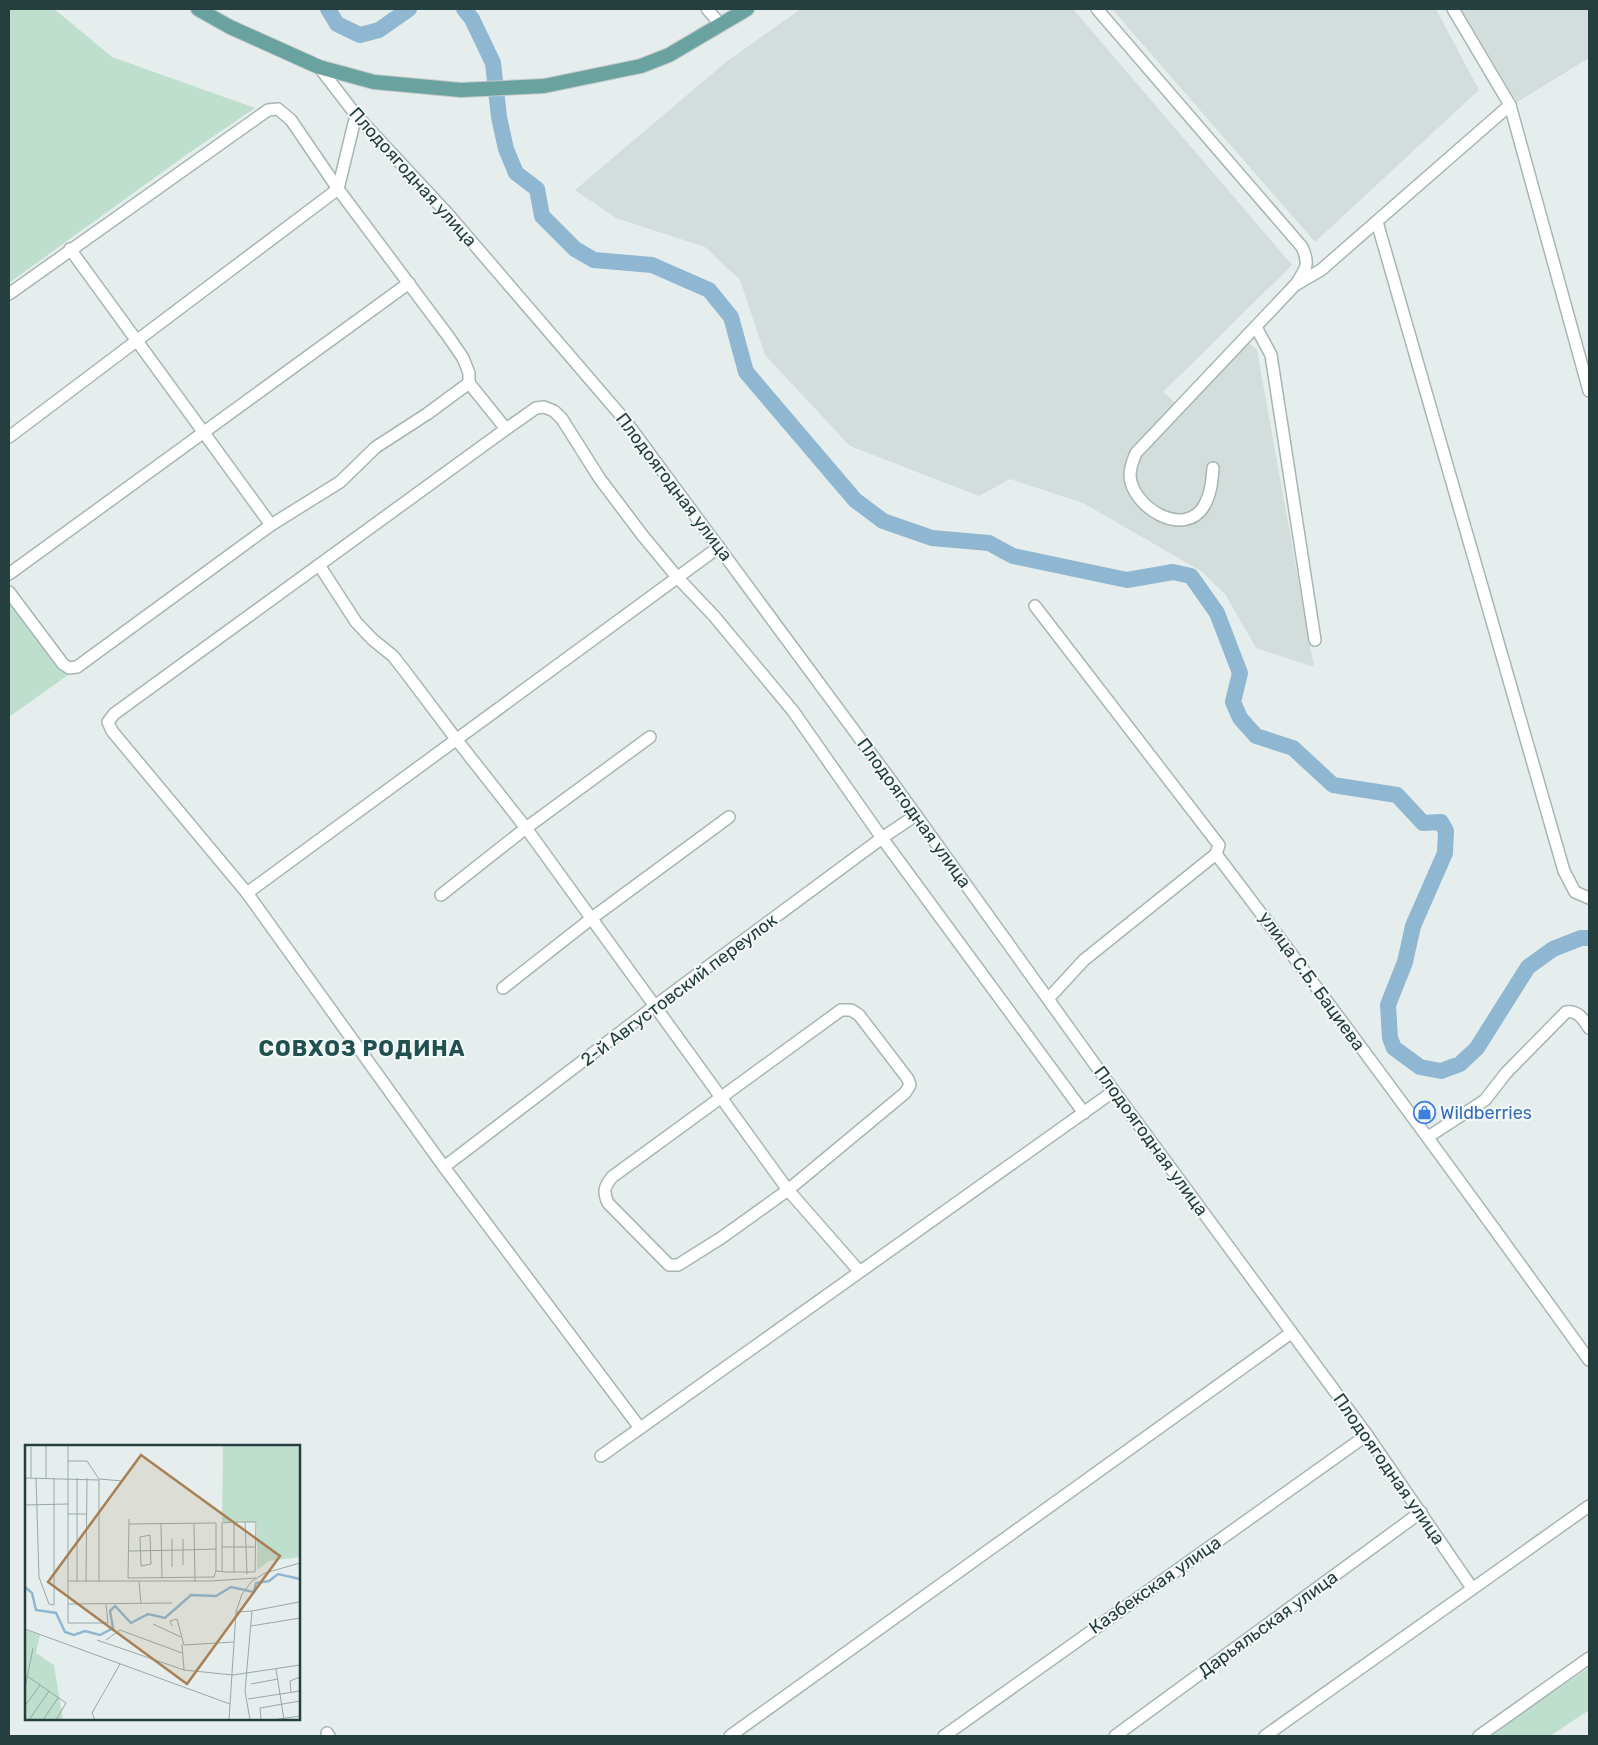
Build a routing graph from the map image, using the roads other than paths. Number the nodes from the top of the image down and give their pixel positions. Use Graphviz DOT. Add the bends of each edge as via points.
graph roads {
  1 [pos="198,9"];
  2 [pos="707,9"];
  3 [pos="747,9"];
  4 [pos="1097,9"];
  5 [pos="1453,9"];
  6 [pos="721,25"];
  7 [pos="319,67"];
  8 [pos="1510,105"];
  9 [pos="356,115"];
  10 [pos="338,189"];
  11 [pos="1377,222"];
  12 [pos="70,249"];
  13 [pos="409,283"];
  14 [pos="1296,284"];
  15 [pos="9,294"];
  16 [pos="1256,327"];
  17 [pos="137,340"];
  18 [pos="469,383"];
  19 [pos="1589,391"];
  20 [pos="506,429"];
  21 [pos="204,432"];
  22 [pos="9,437"];
  23 [pos="1213,468"];
  24 [pos="271,525"];
  25 [pos="719,547"];
  26 [pos="319,565"];
  27 [pos="9,574"];
  28 [pos="677,577"];
  29 [pos="9,592"];
  30 [pos="1035,606"];
  31 [pos="1315,640"];
  32 [pos="650,737"];
  33 [pos="456,739"];
  34 [pos="916,815"];
  35 [pos="728,818"];
  36 [pos="526,828"];
  37 [pos="882,838"];
  38 [pos="1216,854"];
  39 [pos="247,893"];
  40 [pos="441,895"];
  41 [pos="1589,898"];
  42 [pos="592,918"];
  43 [pos="503,988"];
  44 [pos="1048,999"];
  45 [pos="656,1006"];
  46 [pos="1589,1028"];
  47 [pos="1114,1091"];
  48 [pos="722,1098"];
  49 [pos="1084,1112"];
  50 [pos="1428,1137"];
  51 [pos="444,1167"];
  52 [pos="788,1190"];
  53 [pos="859,1271"];
  54 [pos="1291,1332"];
  55 [pos="1589,1360"];
  56 [pos="640,1428"];
  57 [pos="1367,1435"];
  58 [pos="601,1456"];
  59 [pos="1589,1506"];
  60 [pos="1421,1512"];
  61 [pos="1472,1588"];
  62 [pos="1589,1658"];
  63 [pos="730,1736"];
  64 [pos="944,1736"];
  65 [pos="1115,1736"];
  66 [pos="1265,1736"];
  67 [pos="1478,1736"];
  1 -- 7 [label="main road"];
  2 -- 6 [label="street"];
  3 -- 6 [label="main road"];
  4 -- 14 [label="street" via="1302,247 1307,258 1306,268"];
  5 -- 8 [label="street"];
  6 -- 7 [label="main road" via="641,66 544,86 461,90 374,82"];
  7 -- 9 [label="street, Плодоягодная улица"];
  8 -- 11 [label="street"];
  8 -- 19 [label="street"];
  9 -- 10 [label="street"];
  9 -- 25 [label="street, Плодоягодная улица" via="448,214 624,419"];
  10 -- 12 [label="street" via="291,120 278,109 268,110"];
  10 -- 13 [label="street"];
  10 -- 17 [label="street"];
  11 -- 14 [label="street" via="1321,270"];
  11 -- 41 [label="street" via="1564,871 1575,892"];
  12 -- 15 [label="street"];
  12 -- 17 [label="street"];
  13 -- 18 [label="street" via="463,358"];
  13 -- 21 [label="street"];
  14 -- 16 [label="street"];
  16 -- 23 [label="street" via="1136,453 1130,475 1132,487 1140,500 1152,511 1178,520 1195,516 1203,507 1209,496"];
  16 -- 31 [label="street" via="1271,355"];
  17 -- 21 [label="street"];
  17 -- 22 [label="street"];
  18 -- 20 [label="street"];
  18 -- 24 [label="street" via="376,447 340,482"];
  20 -- 26 [label="street"];
  20 -- 28 [label="street" via="536,408 554,410 600,479"];
  21 -- 24 [label="street"];
  21 -- 27 [label="street"];
  24 -- 29 [label="street" via="77,667 69,668 63,664"];
  25 -- 28 [label="street"];
  25 -- 34 [label="street, Плодоягодная улица"];
  26 -- 33 [label="street" via="356,622 392,656"];
  26 -- 39 [label="street" via="114,714 108,722 112,731"];
  28 -- 33 [label="street"];
  28 -- 37 [label="street" via="793,711"];
  30 -- 38 [label="street, улица С.Б. Бациева" via="1220,846"];
  32 -- 36 [label="street"];
  33 -- 36 [label="street"];
  33 -- 39 [label="street"];
  34 -- 37 [label="street, 2-й Августовский переулок"];
  34 -- 44 [label="street, Плодоягодная улица"];
  35 -- 42 [label="street"];
  36 -- 40 [label="street"];
  36 -- 42 [label="street"];
  37 -- 45 [label="street, 2-й Августовский переулок"];
  37 -- 49 [label="street"];
  38 -- 44 [label="street" via="1084,960"];
  38 -- 50 [label="street, улица С.Б. Бациева"];
  39 -- 51 [label="street"];
  42 -- 43 [label="street"];
  42 -- 45 [label="street"];
  44 -- 47 [label="street, Плодоягодная улица"];
  45 -- 48 [label="street"];
  45 -- 51 [label="street, 2-й Августовский переулок"];
  46 -- 50 [label="street" via="1578,1014 1566,1012 1506,1072 1485,1100"];
  47 -- 49 [label="street"];
  47 -- 54 [label="street, Плодоягодная улица"];
  48 -- 52 [label="street"];
  48 -- 52 [label="street" via="612,1178 605,1186 608,1203 673,1266 721,1238"];
  48 -- 52 [label="street" via="841,1010 851,1010 859,1015 908,1079 910,1086 905,1093"];
  49 -- 53 [label="street"];
  50 -- 55 [label="street, улица С.Б. Бациева"];
  51 -- 56 [label="street"];
  52 -- 53 [label="street"];
  53 -- 56 [label="street"];
  54 -- 57 [label="street, Плодоягодная улица"];
  54 -- 63 [label="street"];
  56 -- 58 [label="street"];
  57 -- 60 [label="street, Плодоягодная улица"];
  57 -- 64 [label="street, Казбекская улица"];
  59 -- 61 [label="street"];
  60 -- 61 [label="street, Плодоягодная улица"];
  60 -- 65 [label="street, Дарьяльская улица"];
  61 -- 66 [label="street"];
  62 -- 67 [label="street"];
}
